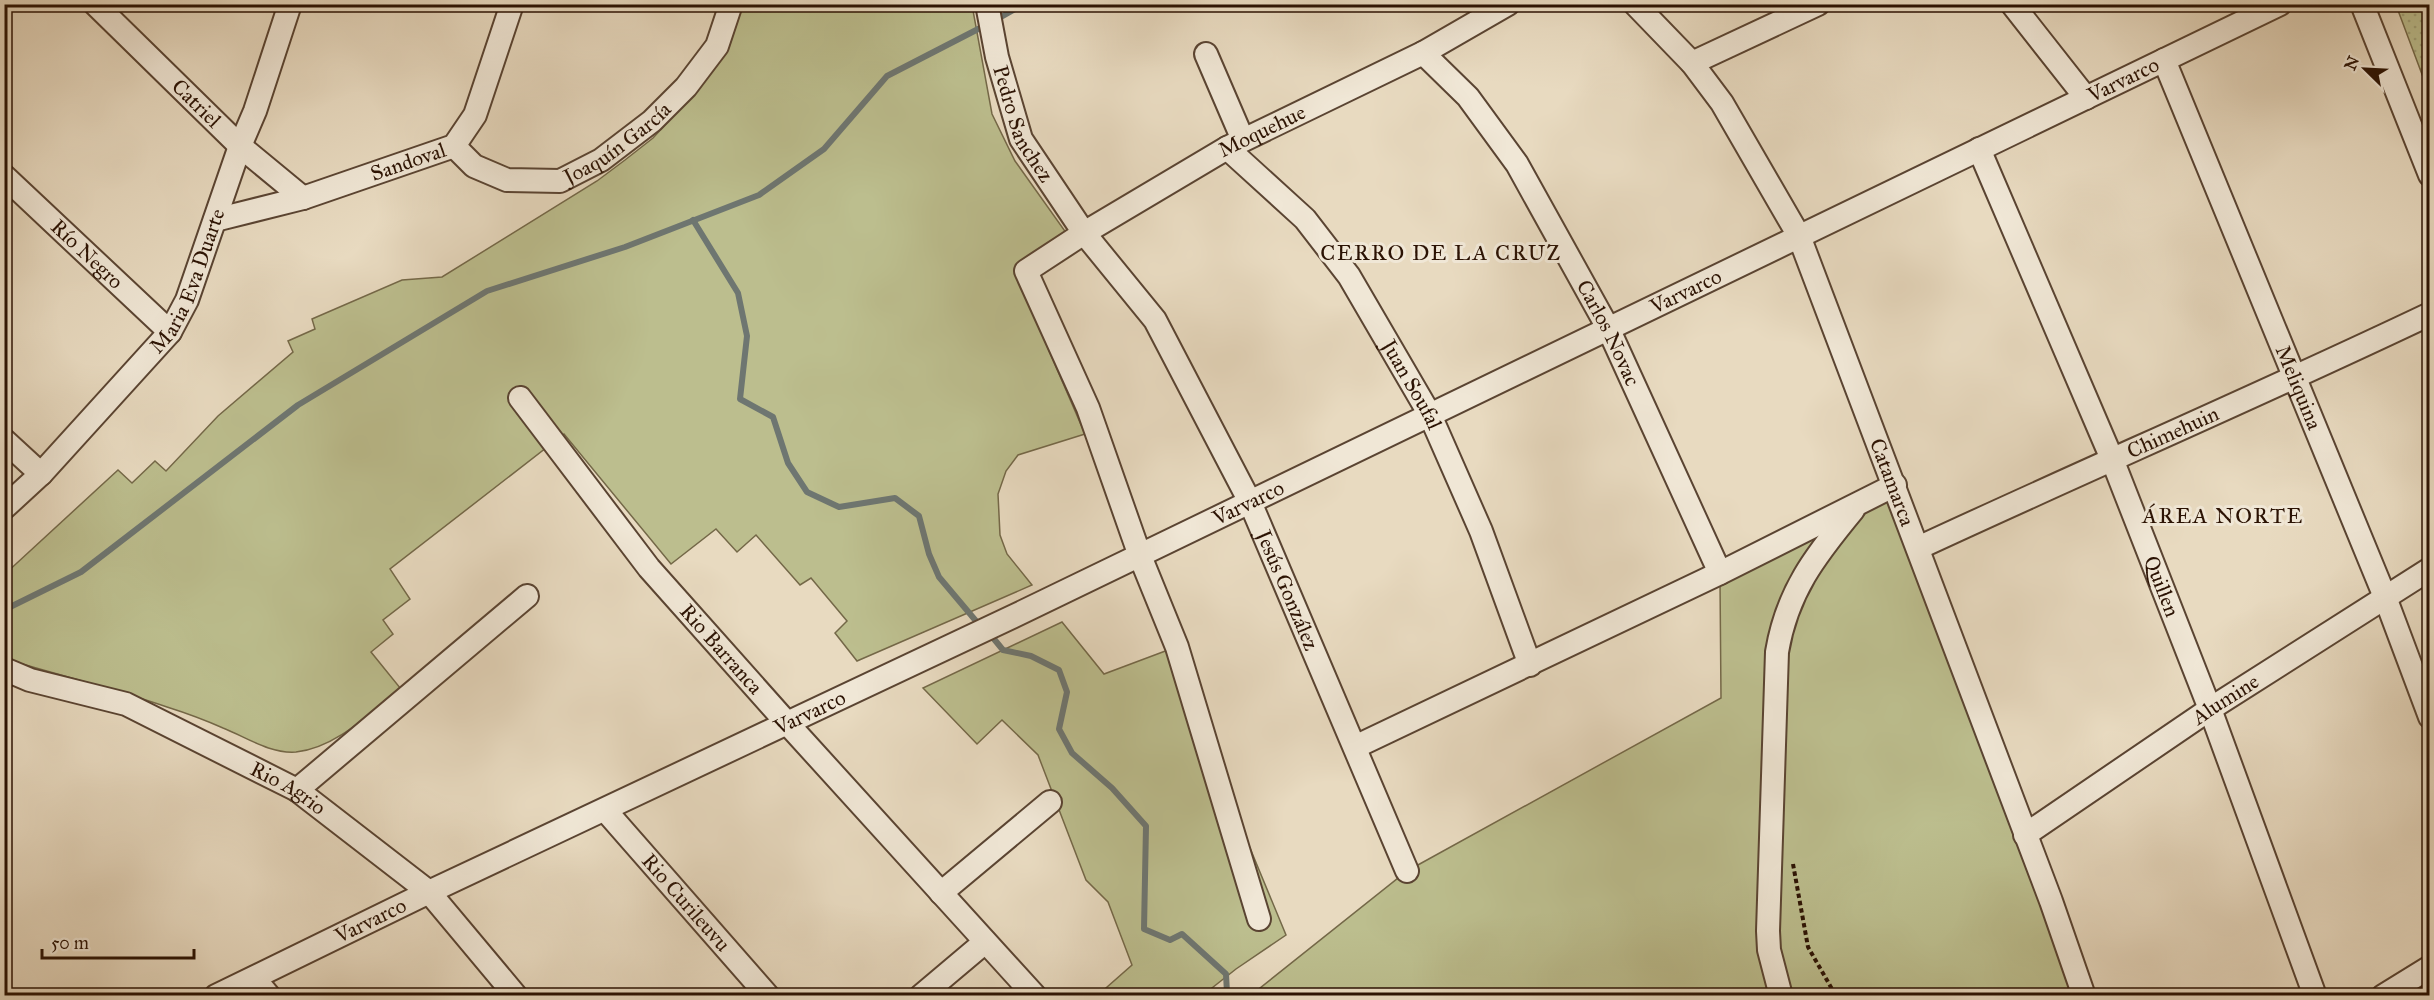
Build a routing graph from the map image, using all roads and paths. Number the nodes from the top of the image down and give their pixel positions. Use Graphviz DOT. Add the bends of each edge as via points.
graph roads {
  1 [pos="95,4"];
  2 [pos="290,4"];
  3 [pos="512,4"];
  4 [pos="731,4"];
  5 [pos="987,4"];
  6 [pos="1508,4"];
  7 [pos="1635,4"];
  8 [pos="1818,4"];
  9 [pos="2012,4"];
  10 [pos="2280,4"];
  11 [pos="2362,4"];
  12 [pos="1423,53"];
  13 [pos="1206,54"];
  14 [pos="2164,60"];
  15 [pos="1692,63"];
  16 [pos="2086,98"];
  17 [pos="1235,144"];
  18 [pos="240,146"];
  19 [pos="454,146"];
  20 [pos="1979,149"];
  21 [pos="2430,175"];
  22 [pos="4,176"];
  23 [pos="303,198"];
  24 [pos="215,220"];
  25 [pos="1084,233"];
  26 [pos="1799,236"];
  27 [pos="2430,314"];
  28 [pos="1608,328"];
  29 [pos="170,332"];
  30 [pos="2296,379"];
  31 [pos="520,398"];
  32 [pos="1430,415"];
  33 [pos="4,440"];
  34 [pos="2112,459"];
  35 [pos="41,474"];
  36 [pos="1895,484"];
  37 [pos="1250,502"];
  38 [pos="1860,502"];
  39 [pos="4,508"];
  40 [pos="1918,548"];
  41 [pos="1140,556"];
  42 [pos="2430,569"];
  43 [pos="1720,573"];
  44 [pos="527,596"];
  45 [pos="2385,597"];
  46 [pos="1530,665"];
  47 [pos="4,669"];
  48 [pos="2210,709"];
  49 [pos="2430,717"];
  50 [pos="787,723"];
  51 [pos="1355,747"];
  52 [pos="297,790"];
  53 [pos="1050,802"];
  54 [pos="605,810"];
  55 [pos="2025,836"];
  56 [pos="1792,859"];
  57 [pos="1407,871"];
  58 [pos="429,892"];
  59 [pos="941,893"];
  60 [pos="1259,919"];
  61 [pos="985,942"];
  62 [pos="2430,967"];
  63 [pos="254,978"];
  64 [pos="216,996"];
  65 [pos="269,996"];
  66 [pos="516,996"];
  67 [pos="768,996"];
  68 [pos="921,996"];
  69 [pos="1035,996"];
  70 [pos="1781,996"];
  71 [pos="1836,996"];
  72 [pos="2084,996"];
  73 [pos="2315,996"];
  74 [pos="2383,996"];
  1 -- 18 [label="street, Catriel"];
  2 -- 18 [label="street, Maria Eva Duarte"];
  3 -- 19 [label="street, Sandoval" via="475,115"];
  4 -- 19 [label="street, Joaquín García" via="717,46 686,87 652,121 601,159 570,176 560,181 507,180 474,166"];
  5 -- 25 [label="street, Pedro Sanchez" via="997,57 1021,139"];
  6 -- 12 [label="street, Moquehue"];
  7 -- 15 [label="street, Catamarca"];
  8 -- 15 [label="street"];
  9 -- 16 [label="street"];
  10 -- 14 [label="street, Varvarco"];
  11 -- 21 [label="street"];
  12 -- 17 [label="street, Moquehue"];
  12 -- 28 [label="street, Carlos Novac" via="1468,97 1517,164"];
  13 -- 17 [label="street"];
  14 -- 16 [label="street, Varvarco"];
  14 -- 30 [label="street, Meliquina"];
  15 -- 26 [label="street, Catamarca" via="1722,103"];
  16 -- 20 [label="street, Varvarco"];
  17 -- 25 [label="street, Moquehue"];
  17 -- 32 [label="street, Juan Soufal" via="1305,219 1349,276"];
  18 -- 23 [label="street, Catriel"];
  18 -- 24 [label="street, Maria Eva Duarte"];
  19 -- 23 [label="street, Sandoval"];
  20 -- 26 [label="street, Varvarco"];
  20 -- 34 [label="street, Quillen"];
  22 -- 29 [label="street, Río Negro"];
  23 -- 24 [label="street, Sandoval"];
  24 -- 29 [label="street, Maria Eva Duarte" via="187,300"];
  25 -- 37 [label="street, Jesús González" via="1155,320"];
  25 -- 41 [label="street, Moquehue" via="1026,271 1088,408"];
  26 -- 28 [label="street, Varvarco"];
  26 -- 36 [label="street, Catamarca"];
  27 -- 30 [label="street, Chimehuin"];
  28 -- 32 [label="street, Varvarco"];
  28 -- 43 [label="street, Carlos Novac"];
  29 -- 35 [label="street, Maria Eva Duarte"];
  30 -- 34 [label="street, Chimehuin"];
  30 -- 45 [label="street, Meliquina"];
  31 -- 50 [label="street, Rio Barranca" via="649,568"];
  32 -- 37 [label="street, Varvarco"];
  32 -- 46 [label="street, Juan Soufal" via="1481,531"];
  33 -- 35 [label="street"];
  34 -- 40 [label="street, Chimehuin"];
  34 -- 48 [label="street, Quillen"];
  35 -- 39 [label="street, Maria Eva Duarte"];
  36 -- 38 [label="street"];
  36 -- 40 [label="street, Catamarca"];
  37 -- 41 [label="street, Varvarco"];
  37 -- 51 [label="street, Jesús González"];
  38 -- 43 [label="street"];
  38 -- 70 [label="street" via="1797,586 1777,652 1768,931 1772,967"];
  40 -- 55 [label="street, Catamarca"];
  41 -- 50 [label="street, Varvarco"];
  41 -- 60 [label="street" via="1177,647"];
  42 -- 45 [label="street, Alumine"];
  43 -- 46 [label="street"];
  44 -- 52 [label="street"];
  45 -- 48 [label="street, Alumine"];
  45 -- 49 [label="street, Meliquina"];
  46 -- 51 [label="street"];
  47 -- 52 [label="street, Rio Agrio" via="30,680 126,704"];
  48 -- 55 [label="street, Alumine"];
  48 -- 73 [label="street, Quillen"];
  50 -- 54 [label="street, Varvarco"];
  50 -- 59 [label="street, Rio Barranca"];
  51 -- 57 [label="street, Jesús González"];
  52 -- 58 [label="street, Rio Agrio"];
  53 -- 59 [label="street"];
  54 -- 58 [label="street, Varvarco"];
  54 -- 67 [label="street, Rio Curileuvu"];
  55 -- 72 [label="street, Catamarca"];
  56 -- 71 [label="path" via="1808,947"];
  58 -- 63 [label="street, Varvarco"];
  58 -- 66 [label="street, Rio Agrio"];
  59 -- 61 [label="street, Rio Barranca"];
  61 -- 68 [label="street"];
  61 -- 69 [label="street, Rio Barranca"];
  62 -- 74 [label="street"];
  63 -- 64 [label="street, Varvarco"];
  63 -- 65 [label="street"];
}
